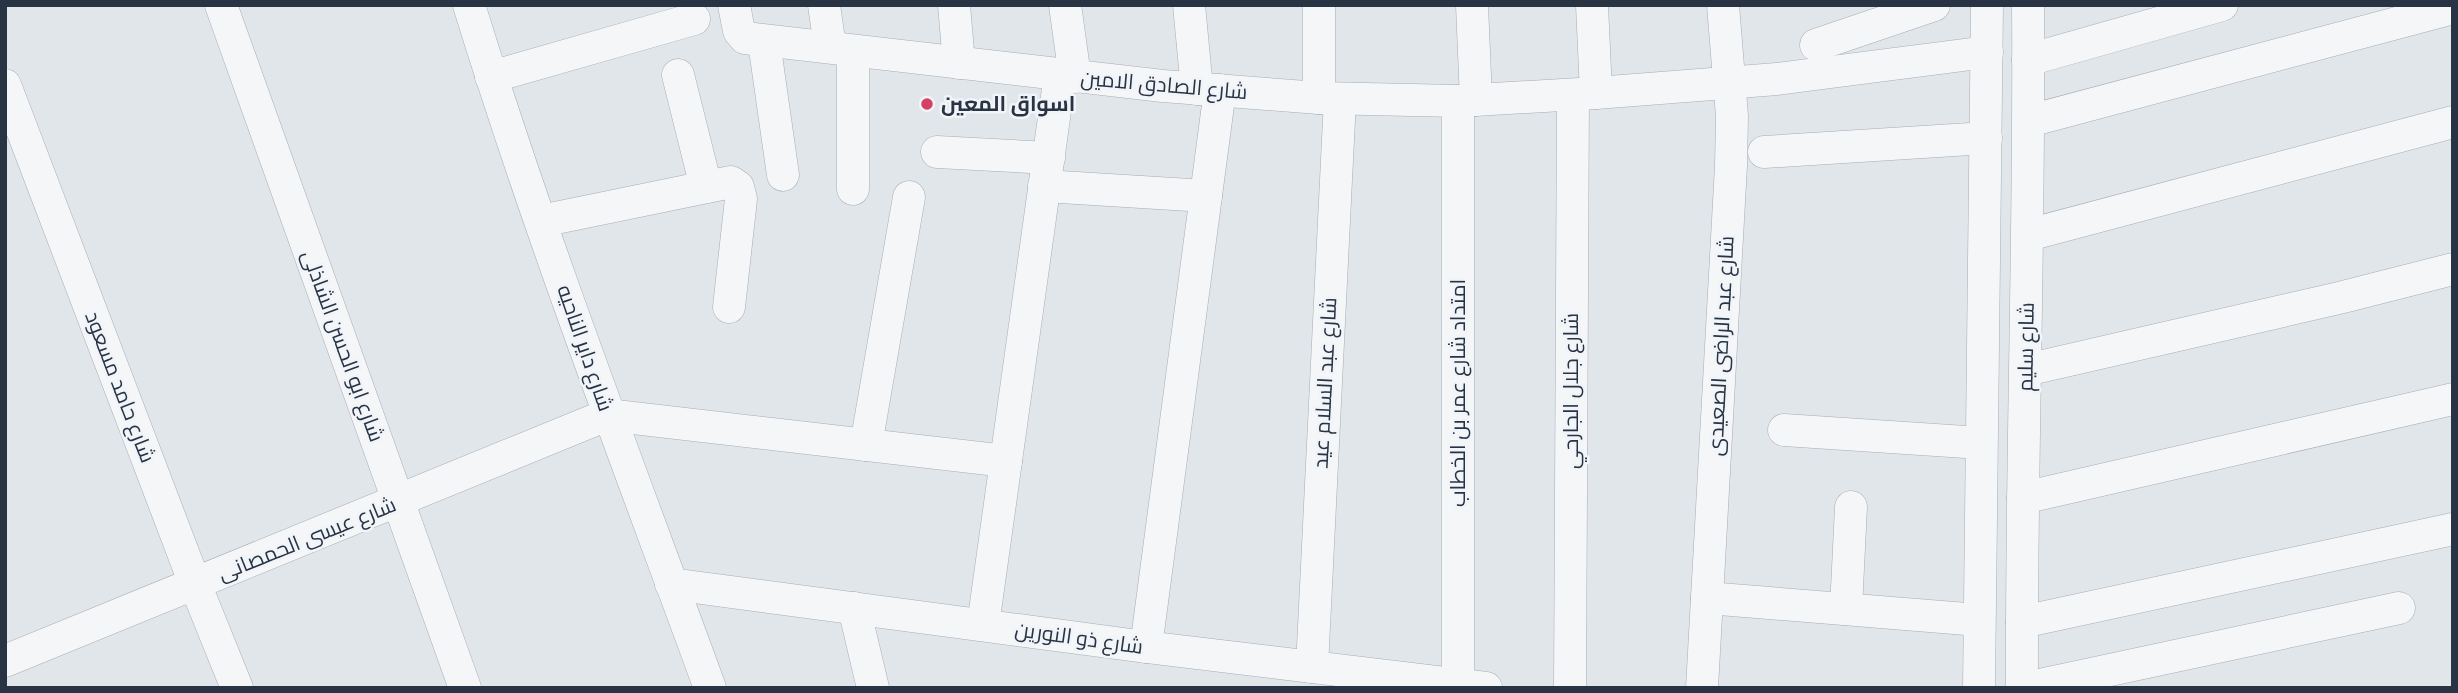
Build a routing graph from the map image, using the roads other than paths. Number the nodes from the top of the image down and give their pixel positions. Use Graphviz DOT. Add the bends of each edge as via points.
graph roads {
  1 [pos="221,5"];
  2 [pos="469,5"];
  3 [pos="824,5"];
  4 [pos="954,5"];
  5 [pos="1065,5"];
  6 [pos="1189,5"];
  7 [pos="1319,5"];
  8 [pos="1472,5"];
  9 [pos="1592,5"];
  10 [pos="1723,5"];
  11 [pos="1934,5"];
  12 [pos="1987,5"];
  13 [pos="2028,5"];
  14 [pos="2222,5"];
  15 [pos="2453,8"];
  16 [pos="694,19"];
  17 [pos="746,26"];
  18 [pos="1816,45"];
  19 [pos="842,49"];
  20 [pos="1987,52"];
  21 [pos="2028,60"];
  22 [pos="959,63"];
  23 [pos="678,75"];
  24 [pos="1067,76"];
  25 [pos="491,77"];
  26 [pos="1730,83"];
  27 [pos="5,85"];
  28 [pos="1209,90"];
  29 [pos="1584,94"];
  30 [pos="1329,98"];
  31 [pos="1467,100"];
  32 [pos="2029,121"];
  33 [pos="2453,122"];
  34 [pos="1986,138"];
  35 [pos="937,152"];
  36 [pos="1764,152"];
  37 [pos="1047,172"];
  38 [pos="783,175"];
  39 [pos="706,187"];
  40 [pos="853,189"];
  41 [pos="1206,196"];
  42 [pos="909,197"];
  43 [pos="541,221"];
  44 [pos="2028,235"];
  45 [pos="2453,269"];
  46 [pos="729,307"];
  47 [pos="2026,370"];
  48 [pos="2453,399"];
  49 [pos="607,415"];
  50 [pos="1784,430"];
  51 [pos="1981,443"];
  52 [pos="866,444"];
  53 [pos="1006,461"];
  54 [pos="2023,498"];
  55 [pos="399,501"];
  56 [pos="1851,507"];
  57 [pos="2453,529"];
  58 [pos="195,584"];
  59 [pos="671,584"];
  60 [pos="1707,598"];
  61 [pos="854,608"];
  62 [pos="2399,608"];
  63 [pos="1846,609"];
  64 [pos="1979,620"];
  65 [pos="2022,622"];
  66 [pos="983,625"];
  67 [pos="1146,647"];
  68 [pos="5,661"];
  69 [pos="1302,673"];
  70 [pos="1467,687"];
  71 [pos="237,688"];
  72 [pos="465,688"];
  73 [pos="709,688"];
  74 [pos="873,688"];
  75 [pos="1570,688"];
  76 [pos="1702,688"];
  77 [pos="1979,688"];
  78 [pos="2024,688"];
  1 -- 55 [label="street, شارع ابو الحسن الشاذلى"];
  2 -- 25 [label="street, شارع داير الناحيه"];
  3 -- 19 [label="street"];
  4 -- 22 [label="street"];
  5 -- 24 [label="street"];
  6 -- 28 [label="street"];
  7 -- 30 [label="street, شارع عبد السلام عيد"];
  8 -- 31 [label="street, امتداد شارع عمر بن الخطاب"];
  9 -- 29 [label="street, شارع جلال الجارحي"];
  10 -- 26 [label="street, شارع عبد الراضى الصعيدى"];
  11 -- 18 [label="street"];
  12 -- 20 [label="street, شارع سليم"];
  13 -- 21 [label="street, شارع سليم"];
  14 -- 21 [label="street"];
  15 -- 32 [label="street"];
  16 -- 25 [label="street"];
  17 -- 19 [label="street, شارع الصادق الامين"];
  17 -- 38 [label="street"];
  19 -- 22 [label="street, شارع الصادق الامين"];
  19 -- 40 [label="street"];
  20 -- 26 [label="street, شارع الصادق الامين"];
  20 -- 34 [label="street, شارع سليم"];
  21 -- 32 [label="street, شارع سليم"];
  22 -- 24 [label="street, شارع الصادق الامين"];
  23 -- 39 [label="street"];
  24 -- 28 [label="street, شارع الصادق الامين"];
  24 -- 37 [label="street"];
  25 -- 43 [label="street, شارع داير الناحيه"];
  26 -- 29 [label="street, شارع الصادق الامين"];
  26 -- 60 [label="street, شارع عبد الراضى الصعيدى" via="1731,166"];
  27 -- 58 [label="street, شارع حامد مسعود"];
  28 -- 30 [label="street, شارع الصادق الامين"];
  28 -- 41 [label="street"];
  29 -- 31 [label="street, شارع الصادق الامين"];
  29 -- 75 [label="street, شارع جلال الجارحي"];
  30 -- 31 [label="street, شارع الصادق الامين"];
  30 -- 69 [label="street, شارع عبد السلام عيد"];
  31 -- 70 [label="street, امتداد شارع عمر بن الخطاب"];
  32 -- 44 [label="street, شارع سليم"];
  33 -- 44 [label="street"];
  34 -- 36 [label="street"];
  34 -- 51 [label="street, شارع سليم"];
  35 -- 37 [label="street"];
  37 -- 41 [label="street"];
  37 -- 53 [label="street"];
  39 -- 43 [label="street"];
  39 -- 46 [label="street" via="731,182 741,199"];
  41 -- 67 [label="street"];
  42 -- 52 [label="street"];
  43 -- 49 [label="street, شارع داير الناحيه"];
  44 -- 47 [label="street, شارع سليم"];
  45 -- 47 [label="street"];
  47 -- 54 [label="street, شارع سليم"];
  48 -- 54 [label="street"];
  49 -- 52 [label="street"];
  49 -- 55 [label="street, شارع عيسى الحمصانى"];
  49 -- 59 [label="street, شارع داير الناحيه"];
  50 -- 51 [label="street"];
  51 -- 64 [label="street, شارع سليم"];
  52 -- 53 [label="street"];
  53 -- 66 [label="street"];
  54 -- 65 [label="street, شارع سليم"];
  55 -- 58 [label="street, شارع عيسى الحمصانى"];
  55 -- 72 [label="street, شارع ابو الحسن الشاذلى"];
  56 -- 63 [label="street"];
  57 -- 65 [label="street"];
  58 -- 68 [label="street, شارع عيسى الحمصانى"];
  58 -- 71 [label="street, شارع حامد مسعود"];
  59 -- 61 [label="street, شارع ذو النورين"];
  59 -- 73 [label="street, شارع داير الناحيه"];
  60 -- 63 [label="street"];
  60 -- 76 [label="street, شارع عبد الراضى الصعيدى"];
  61 -- 66 [label="street, شارع ذو النورين"];
  61 -- 74 [label="street"];
  62 -- 78 [label="street"];
  63 -- 64 [label="street"];
  64 -- 77 [label="street, شارع سليم"];
  65 -- 78 [label="street, شارع سليم"];
  66 -- 67 [label="street, شارع ذو النورين"];
  67 -- 69 [label="street, شارع ذو النورين"];
  69 -- 70 [label="street, شارع ذو النورين"];
}
